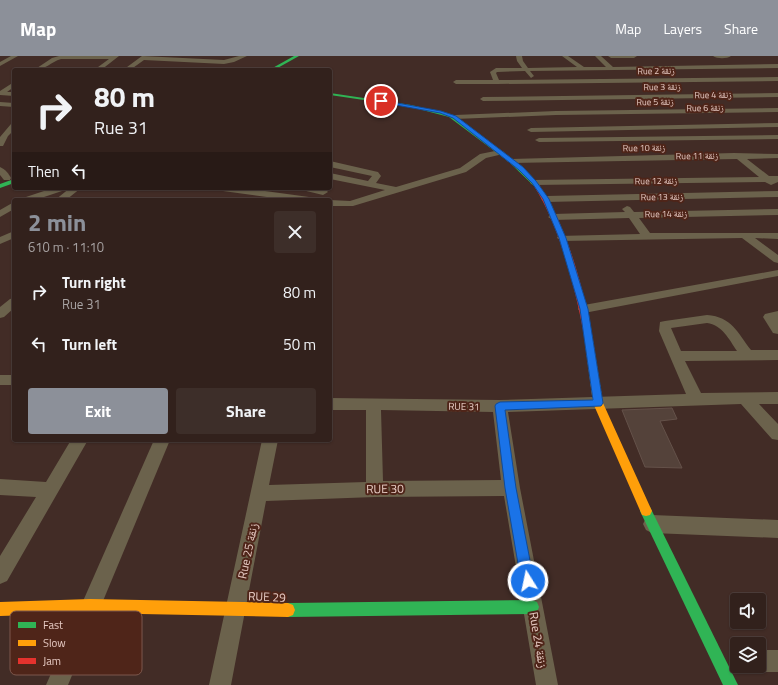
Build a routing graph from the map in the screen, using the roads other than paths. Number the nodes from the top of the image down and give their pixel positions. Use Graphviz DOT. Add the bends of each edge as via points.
graph roads {
  1 [pos="16,56"];
  2 [pos="194,56"];
  3 [pos="244,56"];
  4 [pos="296,56"];
  5 [pos="305,56"];
  6 [pos="519,56"];
  7 [pos="565,56"];
  8 [pos="598,56"];
  9 [pos="611,56"];
  10 [pos="715,56"];
  11 [pos="728,56"];
  12 [pos="115,57"];
  13 [pos="144,57"];
  14 [pos="634,58"];
  15 [pos="766,59"];
  16 [pos="184,60"];
  17 [pos="696,60"];
  18 [pos="641,61"];
  19 [pos="676,61"];
  20 [pos="0,64"];
  21 [pos="778,66"];
  22 [pos="709,67"];
  23 [pos="735,67"];
  24 [pos="39,68"];
  25 [pos="100,68"];
  26 [pos="129,68"];
  27 [pos="275,68"];
  28 [pos="283,68"];
  29 [pos="635,68"];
  30 [pos="654,68"];
  31 [pos="676,68"];
  32 [pos="686,68"];
  33 [pos="696,68"];
  34 [pos="581,69"];
  35 [pos="597,69"];
  36 [pos="612,69"];
  37 [pos="526,70"];
  38 [pos="694,79"];
  39 [pos="714,79"];
  40 [pos="757,79"];
  41 [pos="778,79"];
  42 [pos="591,80"];
  43 [pos="609,80"];
  44 [pos="639,80"];
  45 [pos="669,80"];
  46 [pos="534,81"];
  47 [pos="564,81"];
  48 [pos="456,82"];
  49 [pos="494,82"];
  50 [pos="508,82"];
  51 [pos="12,85"];
  52 [pos="570,87"];
  53 [pos="704,87"];
  54 [pos="510,89"];
  55 [pos="574,92"];
  56 [pos="12,94"];
  57 [pos="332,94"];
  58 [pos="778,95"];
  59 [pos="661,96"];
  60 [pos="703,96"];
  61 [pos="629,97"];
  62 [pos="546,98"];
  63 [pos="580,98"];
  64 [pos="609,98"];
  65 [pos="778,103"];
  66 [pos="0,104"];
  67 [pos="485,104"];
  68 [pos="714,104"];
  69 [pos="12,105"];
  70 [pos="673,105"];
  71 [pos="501,108"];
  72 [pos="723,110"];
  73 [pos="778,110"];
  74 [pos="680,111"];
  75 [pos="556,113"];
  76 [pos="484,116"];
  77 [pos="732,116"];
  78 [pos="778,116"];
  79 [pos="455,117"];
  80 [pos="688,117"];
  81 [pos="520,120"];
  82 [pos="778,125"];
  83 [pos="746,126"];
  84 [pos="700,127"];
  85 [pos="12,128"];
  86 [pos="568,129"];
  87 [pos="531,130"];
  88 [pos="778,136"];
  89 [pos="714,137"];
  90 [pos="761,137"];
  91 [pos="576,139"];
  92 [pos="539,140"];
  93 [pos="0,142"];
  94 [pos="775,146"];
  95 [pos="726,147"];
  96 [pos="690,149"];
  97 [pos="500,152"];
  98 [pos="778,156"];
  99 [pos="716,157"];
  100 [pos="739,157"];
  101 [pos="590,159"];
  102 [pos="511,161"];
  103 [pos="332,164"];
  104 [pos="750,165"];
  105 [pos="778,165"];
  106 [pos="727,166"];
  107 [pos="673,167"];
  108 [pos="521,169"];
  109 [pos="582,169"];
  110 [pos="0,170"];
  111 [pos="602,175"];
  112 [pos="334,177"];
  113 [pos="9,179"];
  114 [pos="768,179"];
  115 [pos="778,179"];
  116 [pos="534,182"];
  117 [pos="371,184"];
  118 [pos="0,186"];
  119 [pos="778,187"];
  120 [pos="56,190"];
  121 [pos="73,190"];
  122 [pos="237,190"];
  123 [pos="325,190"];
  124 [pos="397,190"];
  125 [pos="778,194"];
  126 [pos="32,198"];
  127 [pos="63,198"];
  128 [pos="295,198"];
  129 [pos="317,198"];
  130 [pos="619,198"];
  131 [pos="546,199"];
  132 [pos="332,203"];
  133 [pos="12,206"];
  134 [pos="778,212"];
  135 [pos="0,214"];
  136 [pos="632,215"];
  137 [pos="553,217"];
  138 [pos="12,235"];
  139 [pos="744,235"];
  140 [pos="647,236"];
  141 [pos="778,236"];
  142 [pos="562,238"];
  143 [pos="0,241"];
  144 [pos="778,260"];
  145 [pos="778,273"];
  146 [pos="12,304"];
  147 [pos="584,309"];
  148 [pos="0,314"];
  149 [pos="778,315"];
  150 [pos="778,330"];
  151 [pos="778,355"];
  152 [pos="677,356"];
  153 [pos="748,356"];
  154 [pos="0,380"];
  155 [pos="12,380"];
  156 [pos="744,398"];
  157 [pos="778,398"];
  158 [pos="696,399"];
  159 [pos="598,403"];
  160 [pos="332,404"];
  161 [pos="373,405"];
  162 [pos="500,406"];
  163 [pos="778,434"];
  164 [pos="79,442"];
  165 [pos="161,442"];
  166 [pos="270,442"];
  167 [pos="0,487"];
  168 [pos="511,488"];
  169 [pos="375,489"];
  170 [pos="50,490"];
  171 [pos="260,493"];
  172 [pos="652,524"];
  173 [pos="778,529"];
  174 [pos="0,574"];
  175 [pos="90,606"];
  176 [pos="532,607"];
  177 [pos="235,608"];
  178 [pos="0,609"];
  179 [pos="88,611"];
  180 [pos="766,661"];
  181 [pos="778,661"];
  182 [pos="728,662"];
  183 [pos="61,675"];
  184 [pos="57,685"];
  185 [pos="220,685"];
  186 [pos="547,685"];
  187 [pos="731,685"];
  1 -- 20 [label="street"];
  2 -- 16 [label="street"];
  3 -- 16 [label="street" via="224,62"];
  4 -- 27 [label="street"];
  5 -- 28 [label="street"];
  6 -- 37 [label="street"];
  7 -- 34 [label="street" via="576,62"];
  8 -- 36 [label="street"];
  9 -- 14 [label="street"];
  10 -- 11 [label="street"];
  10 -- 23 [label="street"];
  12 -- 24 [label="street" via="61,57"];
  12 -- 25 [label="street"];
  13 -- 16 [label="street"];
  13 -- 26 [label="street"];
  14 -- 18 [label="street"];
  14 -- 29 [label="street"];
  15 -- 21 [label="street"];
  17 -- 22 [label="street"];
  19 -- 32 [label="street"];
  21 -- 23 [label="street"];
  22 -- 23 [label="street"];
  22 -- 33 [label="street"];
  23 -- 40 [label="street"];
  29 -- 30 [label="street"];
  29 -- 36 [label="street"];
  29 -- 44 [label="street"];
  30 -- 31 [label="street"];
  30 -- 45 [label="street"];
  31 -- 32 [label="street"];
  31 -- 38 [label="street"];
  32 -- 33 [label="street"];
  33 -- 39 [label="street"];
  34 -- 35 [label="street"];
  34 -- 37 [label="street"];
  34 -- 42 [label="street"];
  35 -- 36 [label="street"];
  35 -- 43 [label="street"];
  37 -- 46 [label="street"];
  37 -- 49 [label="street" via="494,71"];
  38 -- 39 [label="street, Rue 2 زنقة"];
  38 -- 45 [label="street, Rue 2 زنقة"];
  38 -- 53 [label="street"];
  39 -- 40 [label="street, Rue 2 زنقة"];
  40 -- 41 [label="street, Rue 2 زنقة"];
  42 -- 43 [label="street, Rue 2 زنقة"];
  42 -- 47 [label="street, Rue 2 زنقة"];
  42 -- 64 [label="street"];
  43 -- 44 [label="street, Rue 2 زنقة"];
  43 -- 61 [label="street"];
  44 -- 45 [label="street, Rue 2 زنقة"];
  44 -- 59 [label="street"];
  46 -- 47 [label="street, Rue 2 زنقة"];
  46 -- 50 [label="street, Rue 2 زنقة"];
  46 -- 62 [label="street"];
  47 -- 52 [label="street"];
  48 -- 49 [label="street, Rue 2 زنقة"];
  49 -- 50 [label="street, Rue 2 زنقة"];
  49 -- 67 [label="street"];
  50 -- 54 [label="street" via="512,86"];
  51 -- 56 [label="street" via="1,93"];
  55 -- 63 [label="street"];
  57 -- 79 [label="street" via="411,106"];
  58 -- 60 [label="street, Rue 3 زنقة"];
  59 -- 60 [label="street, Rue 3 زنقة"];
  59 -- 61 [label="street, Rue 3 زنقة"];
  59 -- 70 [label="street"];
  60 -- 68 [label="street"];
  61 -- 64 [label="street, Rue 3 زنقة"];
  62 -- 63 [label="street, Rue 3 زنقة"];
  62 -- 67 [label="street, Rue 3 زنقة"];
  62 -- 75 [label="street"];
  63 -- 64 [label="street, Rue 3 زنقة"];
  65 -- 68 [label="street, Rue 4 زنقة"];
  66 -- 69 [label="street"];
  67 -- 76 [label="street"];
  68 -- 70 [label="street, Rue 4 زنقة"];
  68 -- 72 [label="street"];
  70 -- 74 [label="street"];
  70 -- 75 [label="street, Rue 4 زنقة"];
  71 -- 75 [label="street"];
  72 -- 73 [label="street, Rue 5 زنقة"];
  72 -- 74 [label="street, Rue 5 زنقة"];
  72 -- 77 [label="street"];
  74 -- 75 [label="street, Rue 5 زنقة"];
  74 -- 80 [label="street"];
  75 -- 76 [label="street"];
  75 -- 80 [label="street, Rue 6 زنقة"];
  75 -- 81 [label="street"];
  75 -- 86 [label="street"];
  76 -- 79 [label="street"];
  77 -- 78 [label="street, Rue 6 زنقة"];
  77 -- 80 [label="street, Rue 6 زنقة"];
  77 -- 83 [label="street"];
  79 -- 97 [label="street"];
  80 -- 84 [label="street"];
  82 -- 83 [label="street"];
  83 -- 84 [label="street"];
  83 -- 90 [label="street"];
  84 -- 86 [label="street"];
  84 -- 89 [label="street"];
  85 -- 93 [label="street"];
  86 -- 87 [label="street"];
  86 -- 91 [label="street"];
  88 -- 90 [label="street"];
  89 -- 90 [label="street"];
  89 -- 91 [label="street"];
  89 -- 95 [label="street"];
  90 -- 94 [label="street"];
  91 -- 92 [label="street"];
  91 -- 101 [label="street"];
  94 -- 95 [label="street"];
  95 -- 96 [label="street"];
  95 -- 100 [label="street"];
  97 -- 102 [label="street"];
  97 -- 124 [label="street" via="483,156 463,170"];
  98 -- 100 [label="street, Rue 10 زنقة"];
  99 -- 100 [label="street, Rue 10 زنقة"];
  99 -- 101 [label="street, Rue 10 زنقة"];
  99 -- 106 [label="street"];
  100 -- 104 [label="street"];
  101 -- 102 [label="street, Rue 10 زنقة"];
  101 -- 111 [label="street"];
  102 -- 108 [label="street"];
  103 -- 117 [label="street" via="375,174 377,176"];
  104 -- 105 [label="street, Rue 11 زنقة"];
  104 -- 106 [label="street, Rue 11 زنقة"];
  104 -- 114 [label="street"];
  106 -- 107 [label="street, Rue 11 زنقة"];
  108 -- 109 [label="street"];
  108 -- 116 [label="street"];
  110 -- 113 [label="street"];
  111 -- 114 [label="street, Rue 12 زنقة"];
  111 -- 116 [label="street, Rue 12 زنقة"];
  111 -- 130 [label="street"];
  112 -- 117 [label="street"];
  113 -- 118 [label="street"];
  114 -- 115 [label="street, Rue 12 زنقة"];
  114 -- 119 [label="street"];
  116 -- 131 [label="street"];
  117 -- 124 [label="street"];
  120 -- 126 [label="street"];
  121 -- 127 [label="street"];
  122 -- 128 [label="street"];
  123 -- 129 [label="street"];
  124 -- 132 [label="street" via="350,204"];
  125 -- 130 [label="street, Rue 13 زنقة"];
  130 -- 131 [label="street, Rue 13 زنقة"];
  130 -- 136 [label="street"];
  131 -- 137 [label="street"];
  133 -- 135 [label="street"];
  134 -- 136 [label="street, Rue 14 زنقة"];
  136 -- 137 [label="street, Rue 14 زنقة"];
  136 -- 140 [label="street"];
  137 -- 142 [label="street"];
  138 -- 143 [label="street"];
  139 -- 140 [label="street"];
  139 -- 141 [label="street"];
  139 -- 144 [label="street"];
  140 -- 142 [label="street"];
  142 -- 147 [label="street"];
  145 -- 147 [label="street"];
  146 -- 148 [label="street"];
  147 -- 159 [label="street"];
  149 -- 150 [label="street" via="769,317"];
  151 -- 153 [label="street"];
  152 -- 153 [label="street"];
  152 -- 153 [label="street" via="665,331 665,325 707,319 717,320 725,325"];
  152 -- 158 [label="street"];
  154 -- 155 [label="street"];
  156 -- 157 [label="street"];
  156 -- 158 [label="street"];
  156 -- 163 [label="street"];
  158 -- 159 [label="street"];
  159 -- 162 [label="street, RUE 31"];
  159 -- 172 [label="street"];
  160 -- 161 [label="street, RUE 31"];
  161 -- 162 [label="street, RUE 31"];
  161 -- 169 [label="street"];
  162 -- 168 [label="street, Rue 24 زنقة"];
  164 -- 170 [label="street"];
  165 -- 175 [label="street"];
  166 -- 171 [label="street, Rue 25 زنقة"];
  167 -- 170 [label="street"];
  168 -- 169 [label="street, RUE 30"];
  168 -- 176 [label="street, Rue 24 زنقة"];
  169 -- 171 [label="street, RUE 30"];
  170 -- 174 [label="street"];
  171 -- 177 [label="street, Rue 25 زنقة"];
  172 -- 173 [label="street"];
  172 -- 182 [label="street"];
  175 -- 177 [label="street, RUE 29"];
  175 -- 178 [label="street, RUE 29"];
  175 -- 179 [label="street"];
  176 -- 177 [label="street, RUE 29" via="276,610"];
  176 -- 186 [label="street, Rue 24 زنقة"];
  177 -- 185 [label="street, Rue 25 زنقة"];
  180 -- 181 [label="street"];
  182 -- 187 [label="street"];
  183 -- 184 [label="street"];
}
